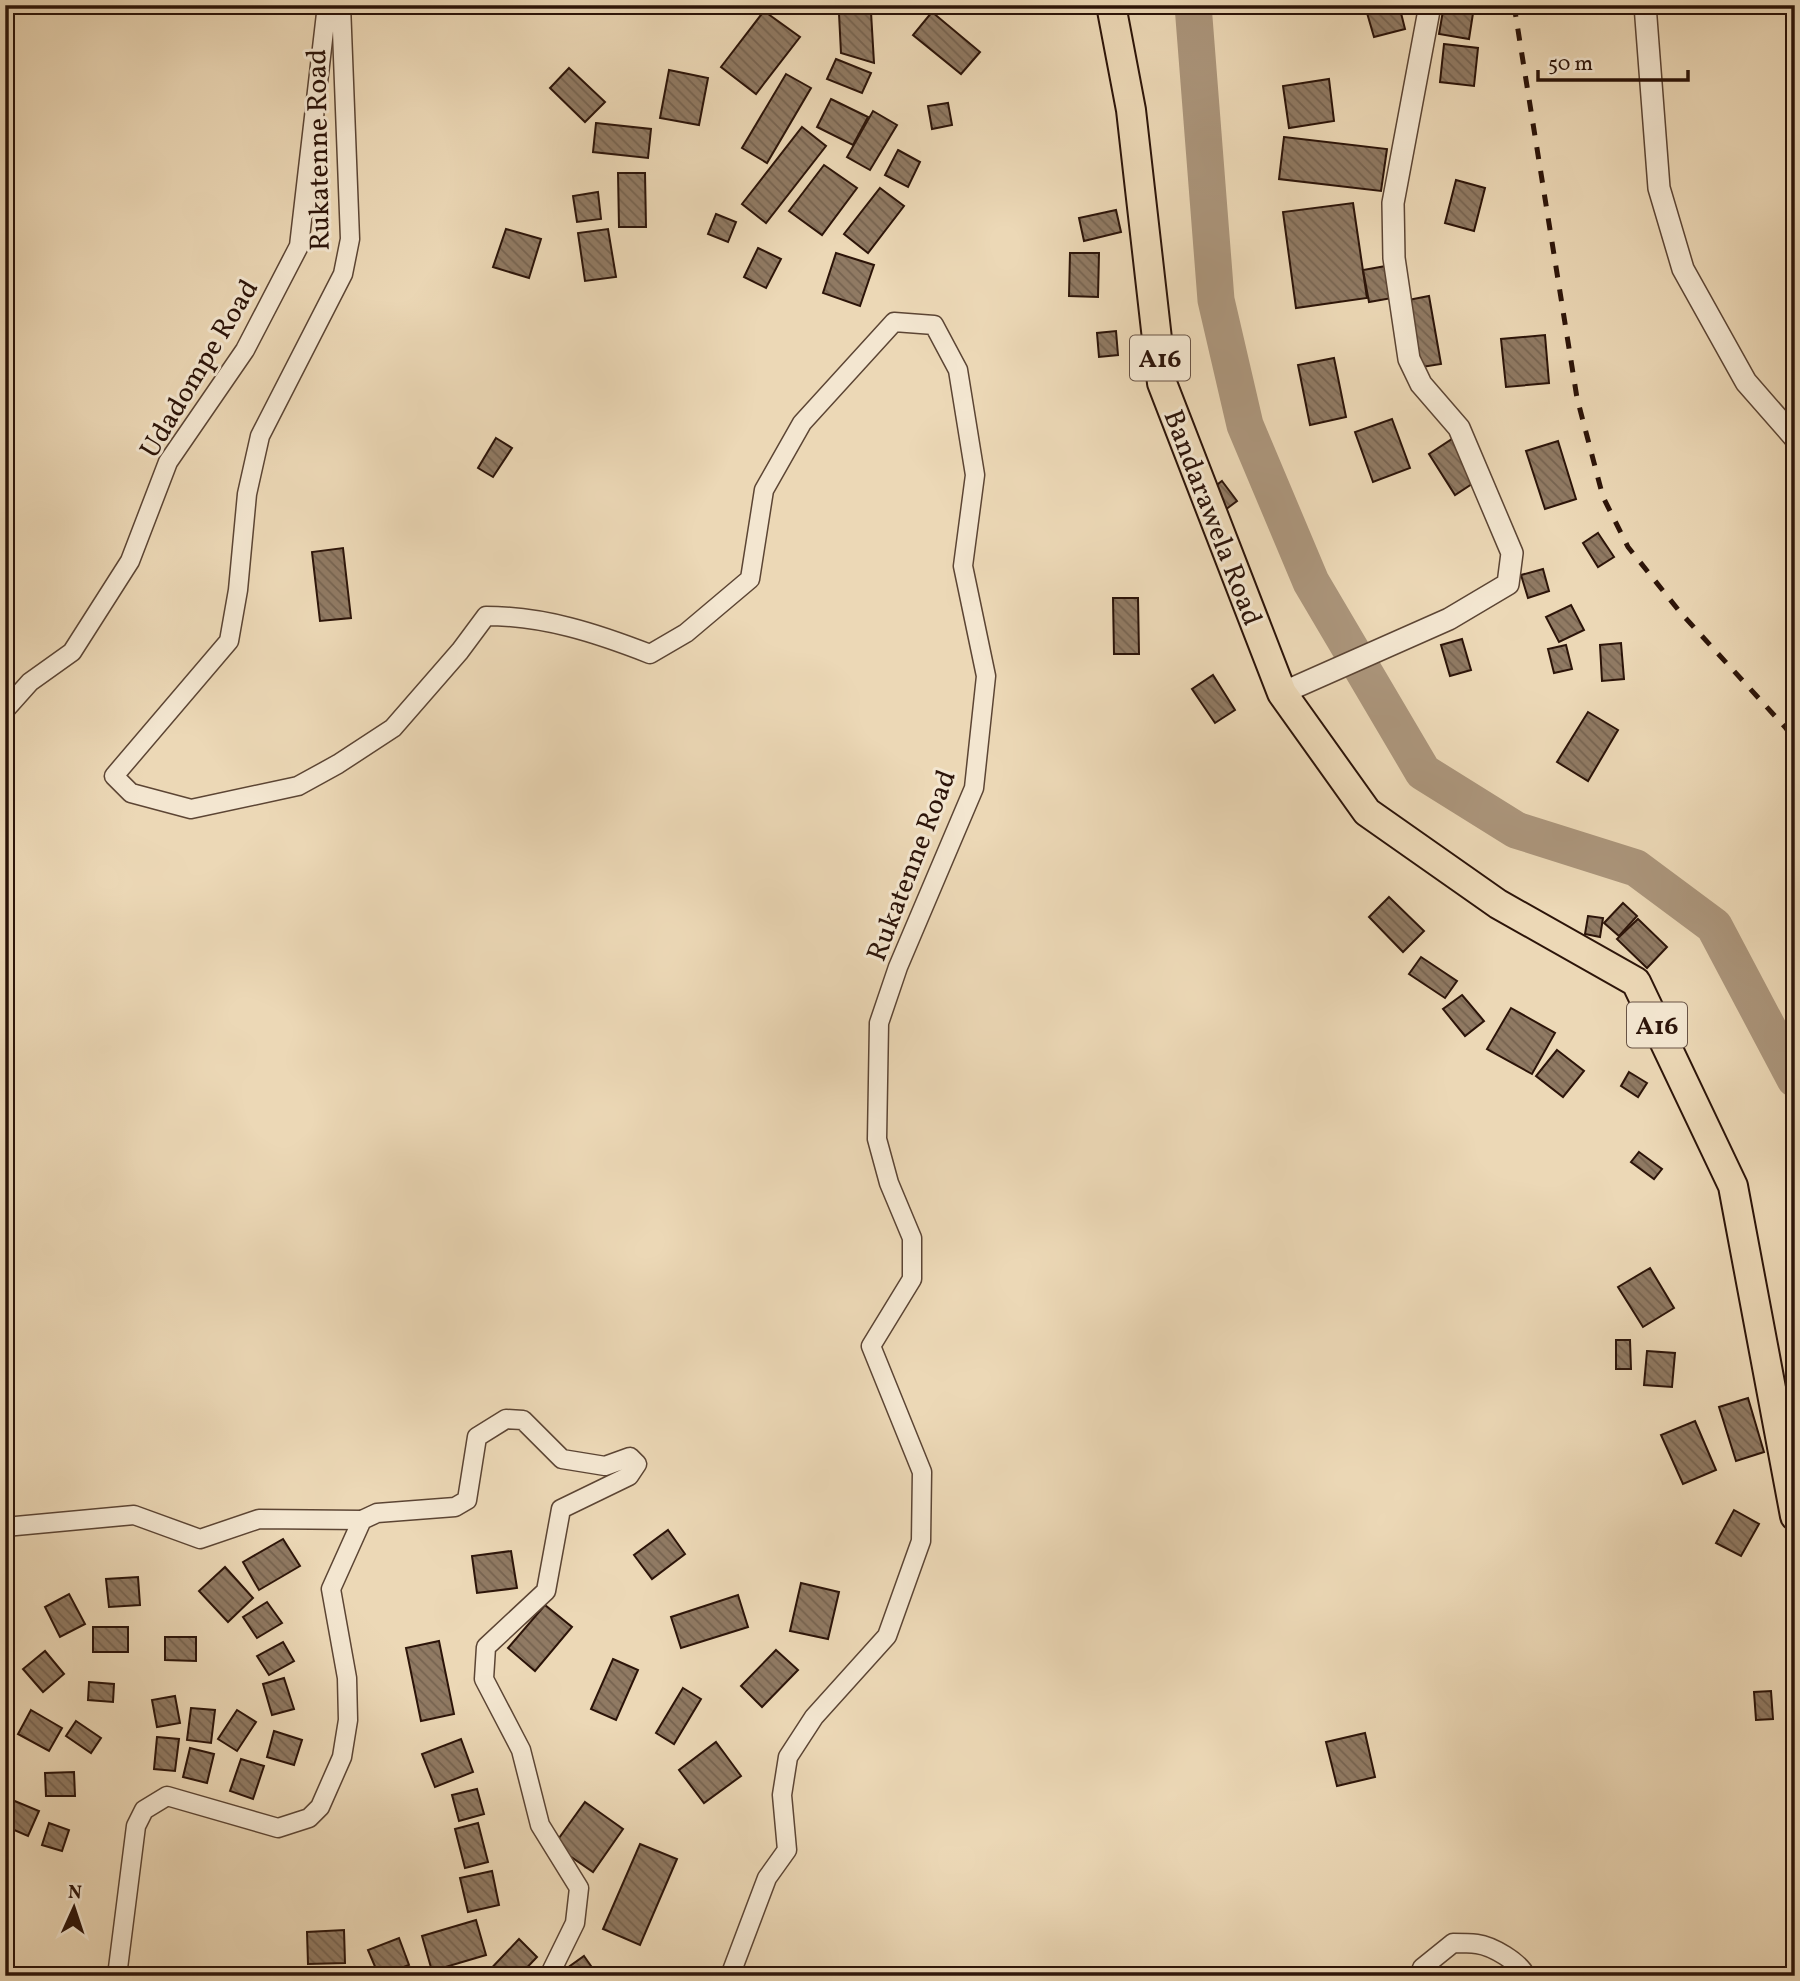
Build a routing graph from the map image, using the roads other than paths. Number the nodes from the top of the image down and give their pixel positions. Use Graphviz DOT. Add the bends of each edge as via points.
graph roads {
  1 [pos="327,5"];
  2 [pos="341,5"];
  3 [pos="1111,5"];
  4 [pos="1430,5"];
  5 [pos="1645,5"];
  6 [pos="1795,438"];
  7 [pos="1282,693"];
  8 [pos="5,710"];
  9 [pos="1795,1516"];
  10 [pos="362,1520"];
  11 [pos="5,1527"];
  12 [pos="117,1976"];
  13 [pos="548,1976"];
  14 [pos="730,1976"];
  15 [pos="1420,1976"];
  16 [pos="1526,1976"];
  1 -- 8 [label="street, Udadompe Road" via="299,246 246,350 168,462 130,561 72,652 30,682"];
  2 -- 14 [label="street, Rukatenne Road" via="350,239 343,274 260,436 247,494 229,641 114,776 131,793 191,809 298,786 393,728 486,616 594,632 650,654 686,633 750,579 764,490 770,479 802,423 894,322 934,325 958,370 975,475 963,566 986,676 974,788 879,1023 877,1139 912,1238 912,1279 871,1346 922,1472 921,1541 887,1636 814,1717 788,1757 782,1795 787,1850 767,1878"];
  3 -- 7 [label="highway, Bandarawela Road / A16" via="1131,110 1162,383"];
  4 -- 7 [label="street" via="1393,203 1394,258 1409,359 1420,384 1459,428 1512,553 1508,584 1449,620"];
  5 -- 6 [label="street" via="1659,188 1683,269 1746,382"];
  7 -- 9 [label="highway, A16" via="1367,812 1497,904 1636,982 1733,1186"];
  10 -- 11 [label="street" via="260,1519 200,1539 134,1515"];
  10 -- 12 [label="street" via="331,1589 347,1678 348,1720 342,1757 320,1807 309,1818 278,1828 167,1796 144,1810 136,1826"];
  10 -- 13 [label="street" via="377,1513 455,1507 467,1500 477,1437 506,1419 523,1420 562,1459 606,1466 630,1457 637,1464 629,1476 561,1509 546,1591 486,1647 484,1679 521,1750 540,1825 579,1888 576,1923"];
  15 -- 16 [label="street" via="1422,1968 1453,1943 1480,1944 1524,1970"];
}
